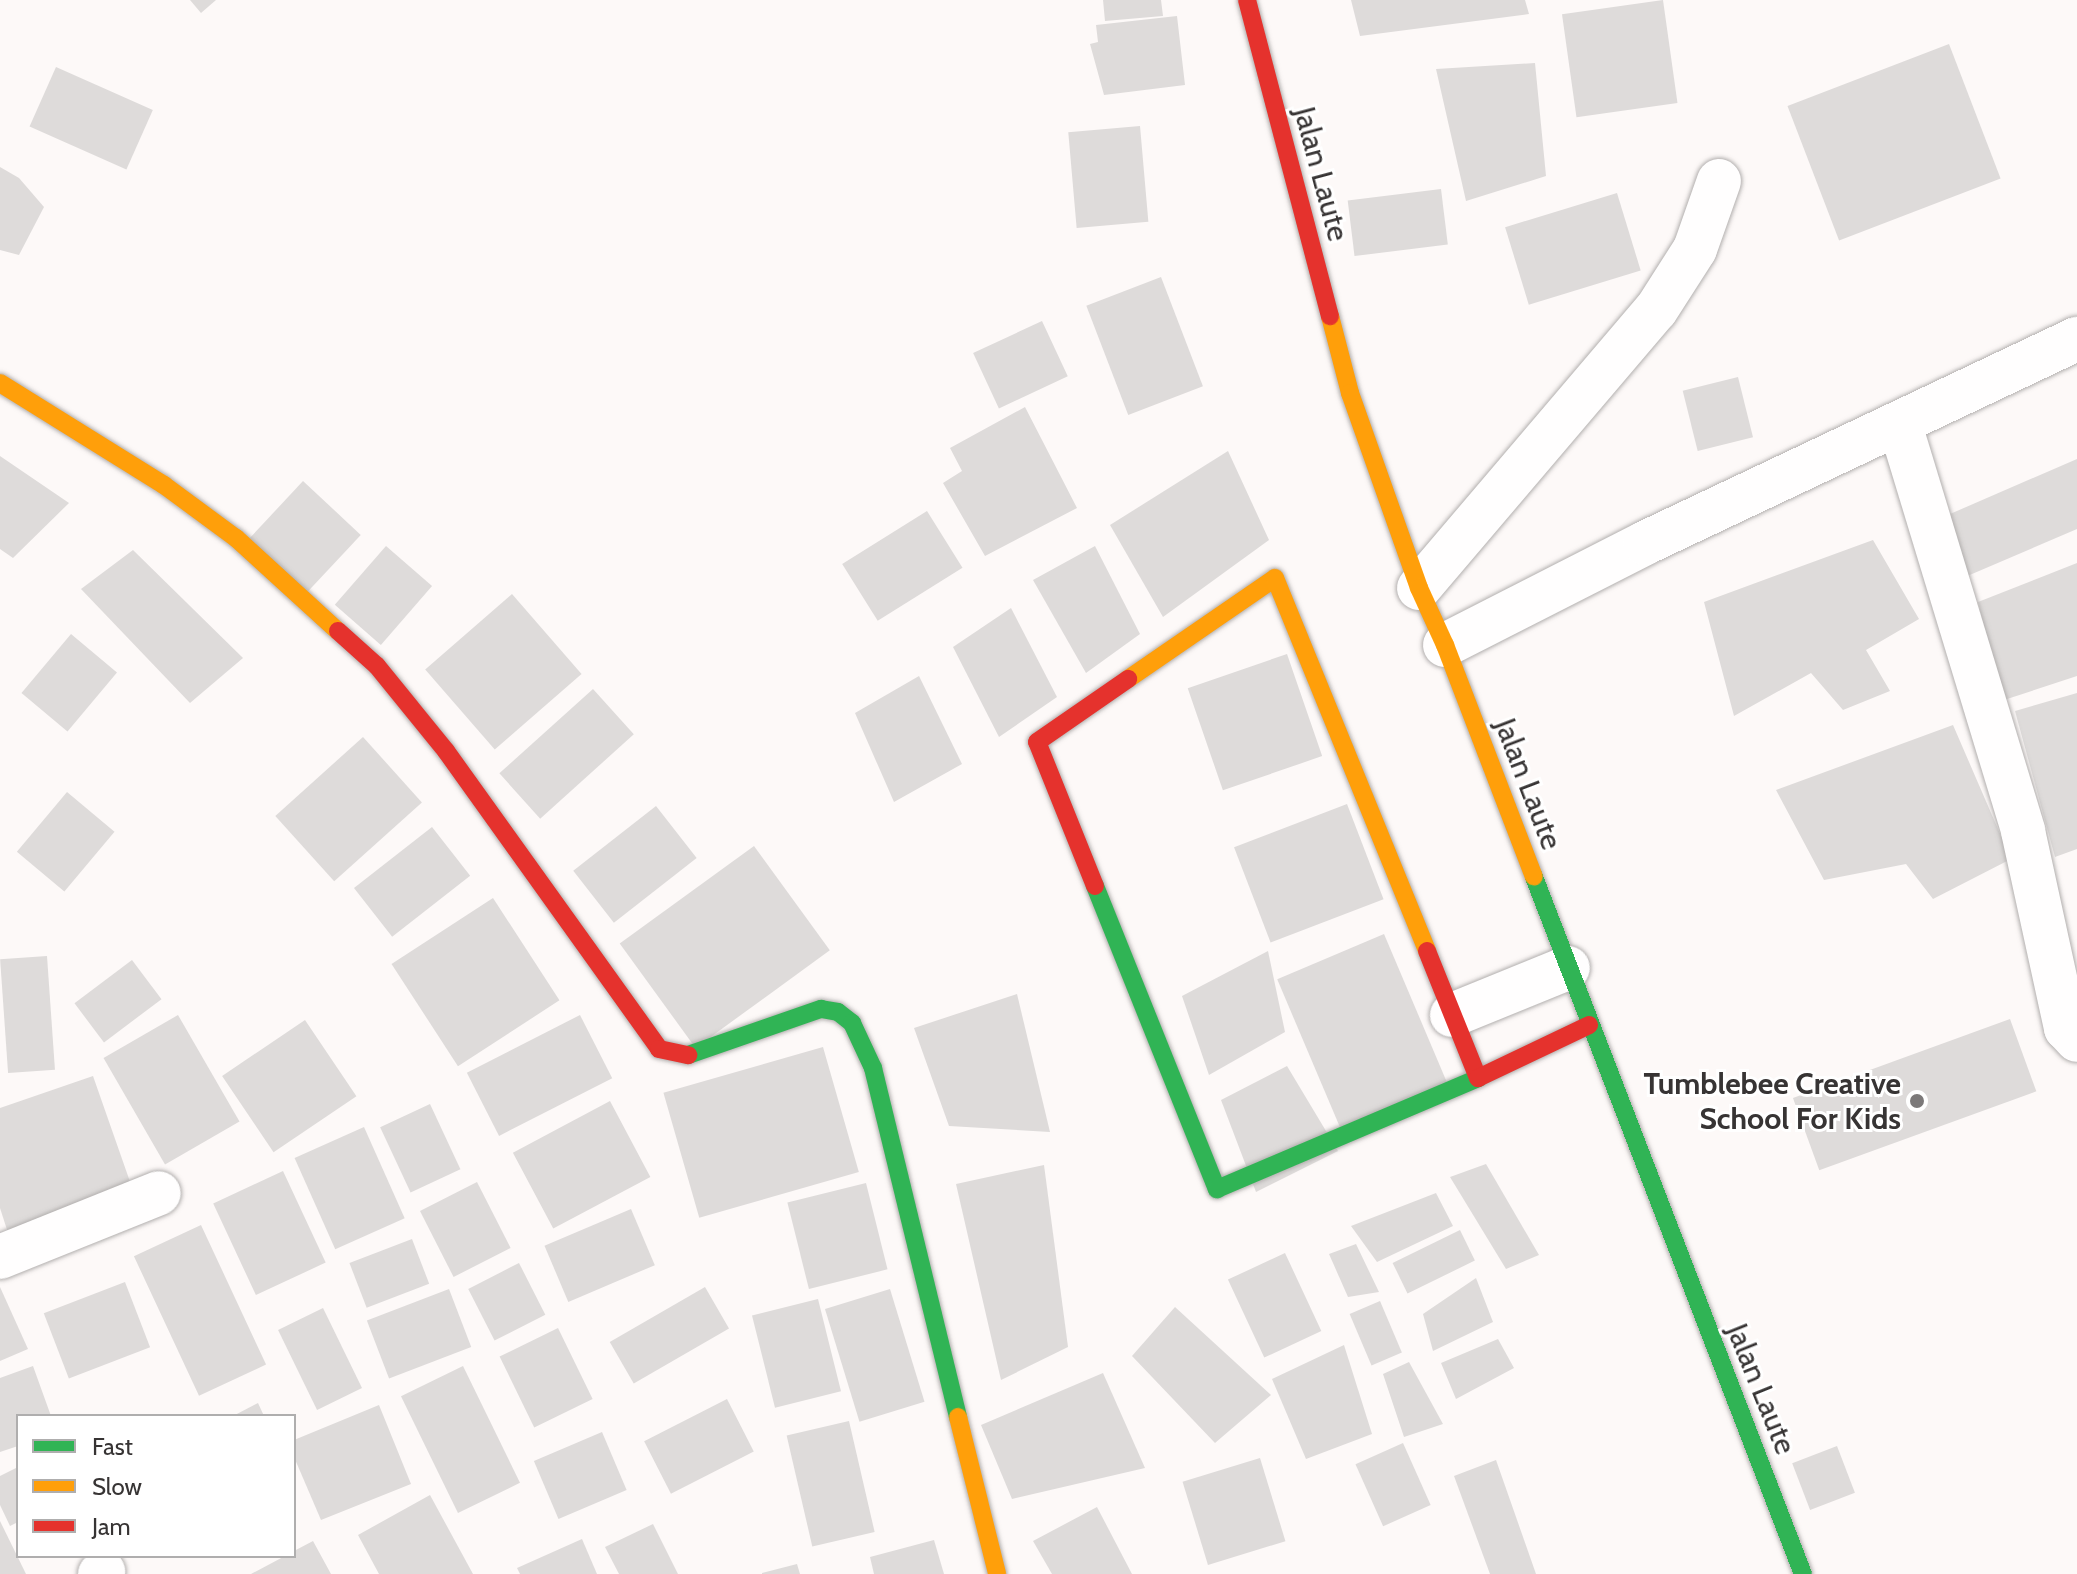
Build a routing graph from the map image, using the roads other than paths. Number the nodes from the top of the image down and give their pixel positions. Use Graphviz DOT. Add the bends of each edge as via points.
graph roads {
  1 [pos="1247,0"];
  2 [pos="1719,181"];
  3 [pos="2077,339"];
  4 [pos="0,383"];
  5 [pos="1900,425"];
  6 [pos="1419,588"];
  7 [pos="1445,645"];
  8 [pos="1568,968"];
  9 [pos="1452,1015"];
  10 [pos="1589,1025"];
  11 [pos="2077,1040"];
  12 [pos="1478,1078"];
  13 [pos="159,1193"];
  14 [pos="0,1257"];
  15 [pos="997,1574"];
  16 [pos="1803,1574"];
  1 -- 6 [label="street, Jalan Laute" via="1350,393"];
  2 -- 6 [label="street" via="1695,249 1656,310"];
  3 -- 5 [label="street"];
  4 -- 15 [label="street" via="164,485 236,538 377,666 446,751 659,1049 695,1055 821,1009 838,1012 852,1023 873,1068"];
  5 -- 7 [label="street" via="1645,543"];
  5 -- 11 [label="street" via="2023,831 2066,1028"];
  6 -- 7 [label="street, Jalan Laute"];
  7 -- 8 [label="street, Jalan Laute"];
  8 -- 9 [label="street"];
  8 -- 10 [label="street, Jalan Laute"];
  9 -- 12 [label="street"];
  9 -- 12 [label="street" via="1275,578 1037,742 1217,1189"];
  10 -- 12 [label="street"];
  10 -- 16 [label="street, Jalan Laute"];
  13 -- 14 [label="street"];
}
